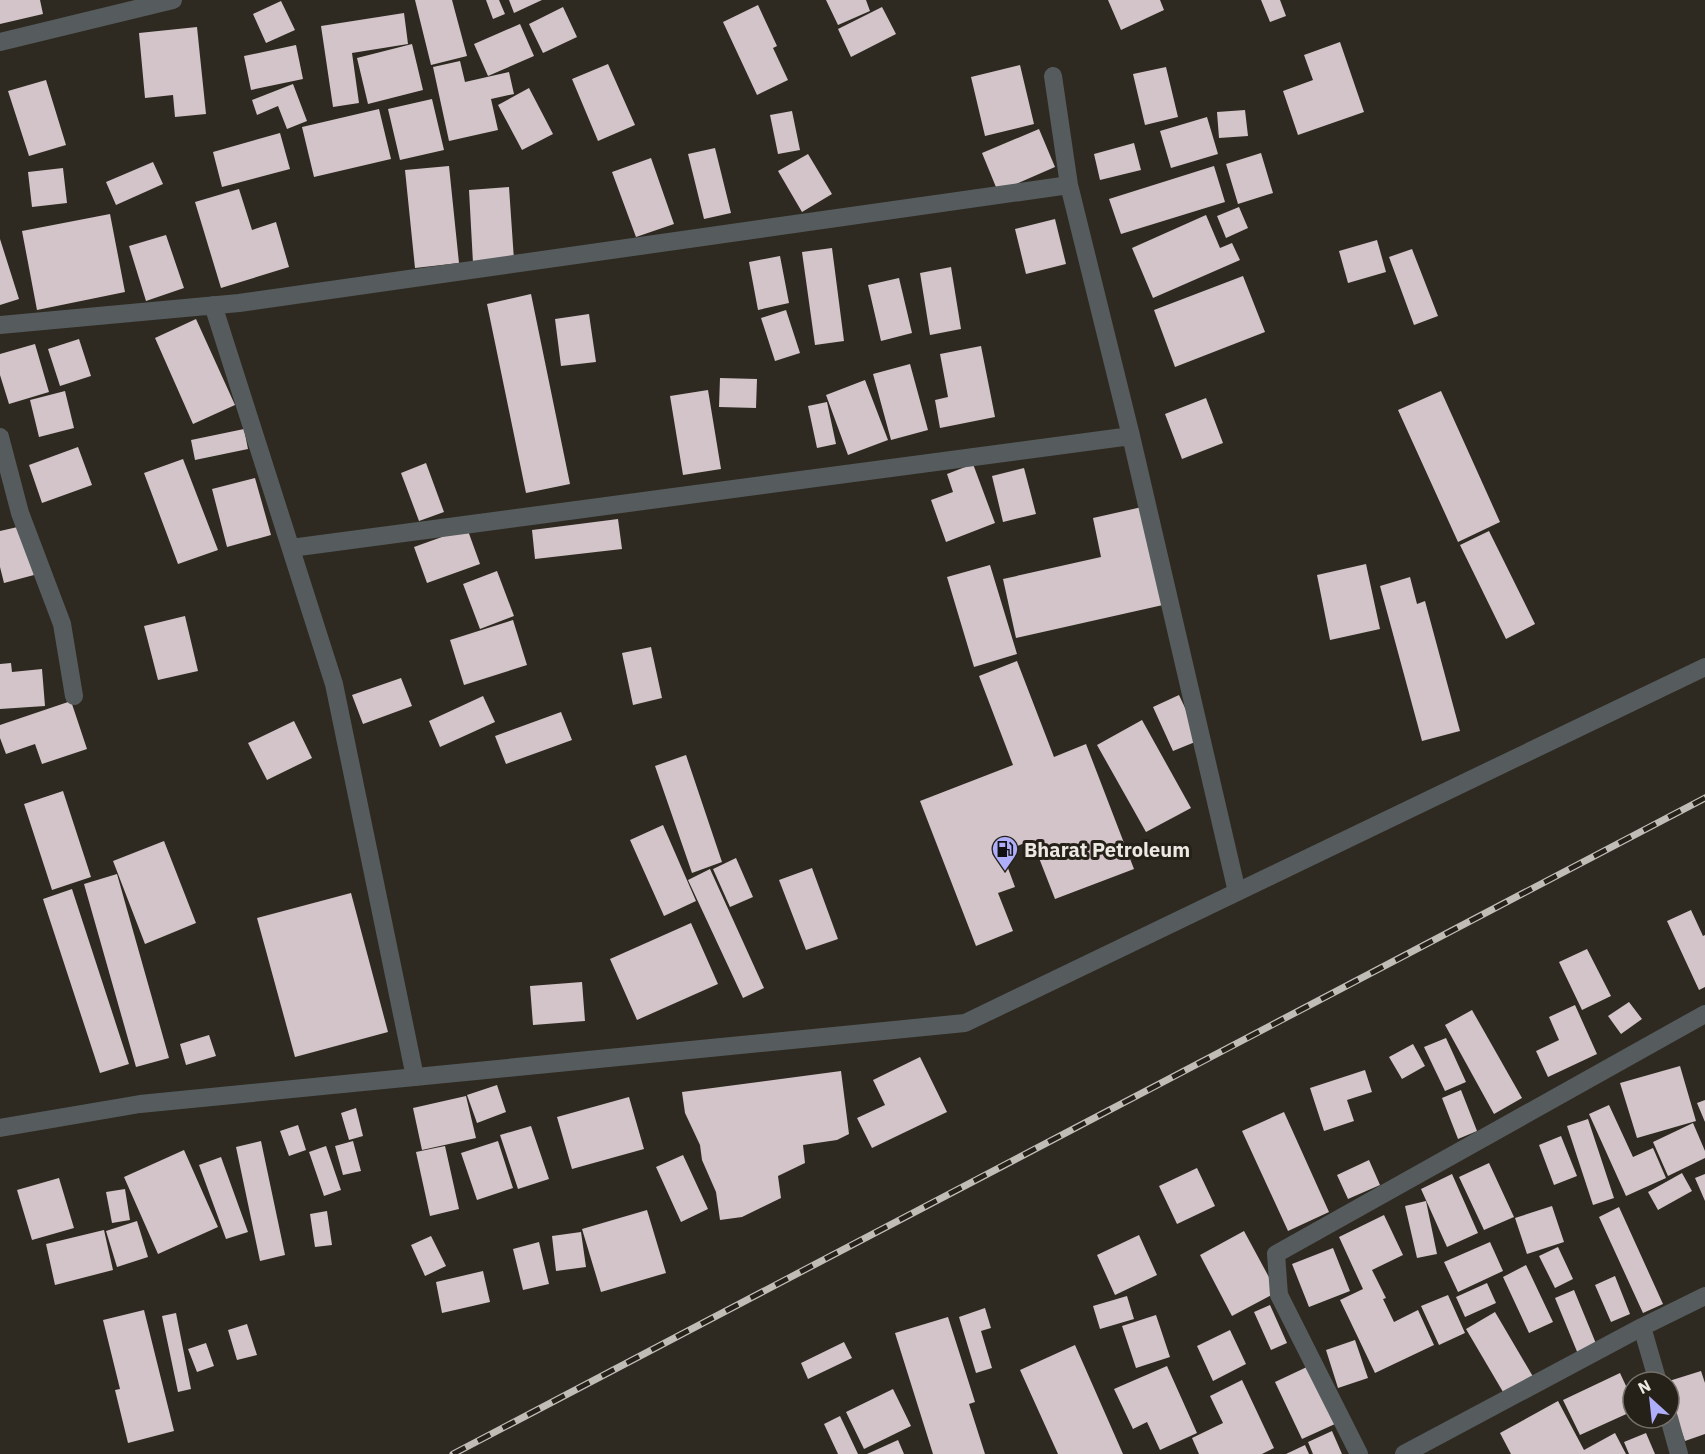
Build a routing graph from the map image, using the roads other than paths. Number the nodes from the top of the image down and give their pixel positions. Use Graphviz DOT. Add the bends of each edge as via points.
graph roads {
  1 [pos="173,0"];
  2 [pos="0,42"];
  3 [pos="1053,76"];
  4 [pos="1069,185"];
  5 [pos="213,305"];
  6 [pos="0,326"];
  7 [pos="1131,436"];
  8 [pos="0,437"];
  9 [pos="291,548"];
  10 [pos="1705,667"];
  11 [pos="74,696"];
  12 [pos="1237,892"];
  13 [pos="1705,1014"];
  14 [pos="415,1077"];
  15 [pos="0,1128"];
  16 [pos="1705,1296"];
  17 [pos="1642,1327"];
  18 [pos="1655,1370"];
  19 [pos="1672,1430"];
  20 [pos="1359,1454"];
  21 [pos="1404,1454"];
  22 [pos="1679,1454"];
  1 -- 2 [label="street"];
  3 -- 4 [label="street"];
  4 -- 5 [label="street"];
  4 -- 7 [label="street"];
  5 -- 6 [label="street"];
  5 -- 9 [label="street"];
  7 -- 9 [label="street"];
  7 -- 12 [label="street"];
  8 -- 11 [label="street" via="20,513 62,624"];
  9 -- 14 [label="street" via="334,684"];
  10 -- 12 [label="street"];
  12 -- 14 [label="street" via="964,1023"];
  13 -- 20 [label="street" via="1276,1254 1279,1295"];
  14 -- 15 [label="street" via="140,1104"];
  16 -- 17 [label="street"];
  17 -- 18 [label="street"];
  17 -- 21 [label="street"];
  19 -- 22 [label="street"];
}
